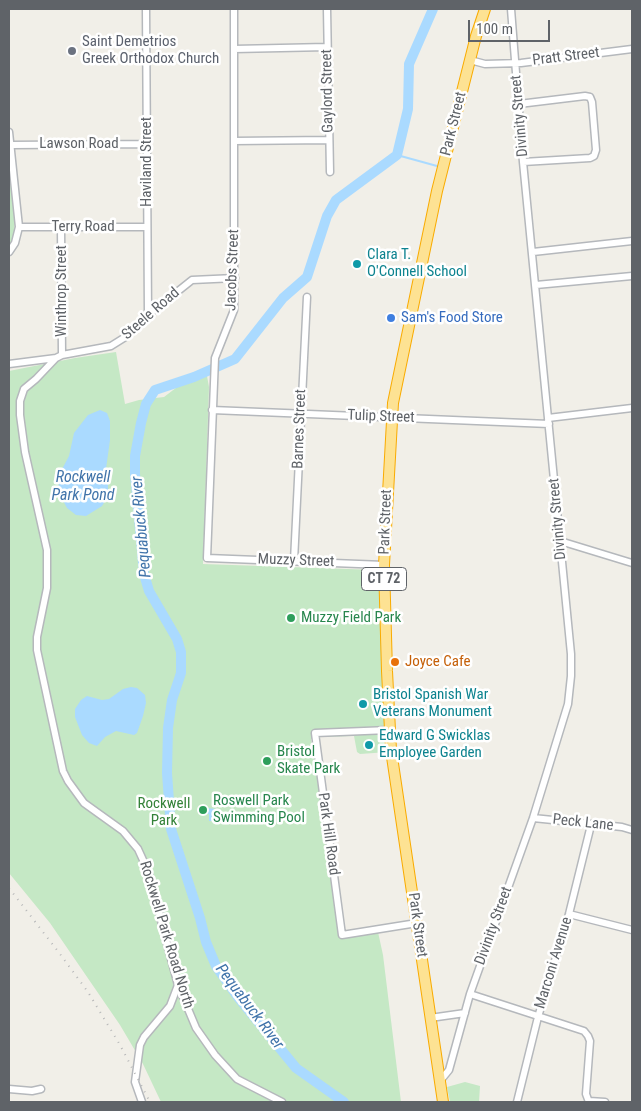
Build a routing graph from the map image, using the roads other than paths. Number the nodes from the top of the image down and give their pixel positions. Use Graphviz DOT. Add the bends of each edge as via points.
graph roads {
  1 [pos="146,9"];
  2 [pos="234,9"];
  3 [pos="326,9"];
  4 [pos="485,9"];
  5 [pos="511,9"];
  6 [pos="327,47"];
  7 [pos="234,48"];
  8 [pos="632,49"];
  9 [pos="470,60"];
  10 [pos="516,63"];
  11 [pos="519,104"];
  12 [pos="9,132"];
  13 [pos="329,140"];
  14 [pos="234,141"];
  15 [pos="146,144"];
  16 [pos="11,145"];
  17 [pos="523,162"];
  18 [pos="330,172"];
  19 [pos="19,227"];
  20 [pos="61,227"];
  21 [pos="147,227"];
  22 [pos="632,241"];
  23 [pos="9,252"];
  24 [pos="533,252"];
  25 [pos="632,276"];
  26 [pos="235,278"];
  27 [pos="536,286"];
  28 [pos="307,297"];
  29 [pos="148,315"];
  30 [pos="59,356"];
  31 [pos="9,364"];
  32 [pos="632,408"];
  33 [pos="212,410"];
  34 [pos="301,414"];
  35 [pos="391,417"];
  36 [pos="548,421"];
  37 [pos="560,541"];
  38 [pos="207,558"];
  39 [pos="294,561"];
  40 [pos="632,563"];
  41 [pos="384,565"];
  42 [pos="389,730"];
  43 [pos="533,818"];
  44 [pos="591,824"];
  45 [pos="632,830"];
  46 [pos="569,914"];
  47 [pos="417,923"];
  48 [pos="632,930"];
  49 [pos="178,985"];
  50 [pos="470,994"];
  51 [pos="465,1013"];
  52 [pos="538,1017"];
  53 [pos="430,1018"];
  54 [pos="440,1081"];
  55 [pos="9,1089"];
  56 [pos="41,1089"];
  57 [pos="142,1102"];
  58 [pos="282,1102"];
  59 [pos="443,1102"];
  60 [pos="517,1102"];
  61 [pos="589,1102"];
  62 [pos="605,1102"];
  1 -- 15 [label="street, Haviland Street"];
  2 -- 7 [label="street, Jacobs Street"];
  3 -- 6 [label="street, Gaylord Street"];
  4 -- 9 [label="highway, Park Street / CT 72"];
  5 -- 10 [label="street, Divinity Street"];
  6 -- 7 [label="street"];
  6 -- 13 [label="street, Gaylord Street"];
  7 -- 14 [label="street, Jacobs Street"];
  8 -- 10 [label="street, Pratt Street"];
  9 -- 10 [label="street, Pratt Street" via="485,64"];
  9 -- 35 [label="highway, Park Street / CT 72" via="437,192"];
  10 -- 11 [label="street, Divinity Street"];
  11 -- 17 [label="street, Divinity Street"];
  11 -- 17 [label="street" via="590,97 596,150 590,158"];
  12 -- 16 [label="street"];
  13 -- 14 [label="street"];
  13 -- 18 [label="street, Gaylord Street"];
  14 -- 26 [label="street, Jacobs Street"];
  15 -- 16 [label="street, Lawson Road"];
  15 -- 21 [label="street, Haviland Street"];
  16 -- 19 [label="street"];
  17 -- 24 [label="street, Divinity Street"];
  19 -- 20 [label="street, Terry Road"];
  19 -- 23 [label="street"];
  20 -- 21 [label="street, Terry Road"];
  20 -- 30 [label="street, Winthrop Street"];
  21 -- 29 [label="street, Haviland Street"];
  22 -- 24 [label="street"];
  24 -- 27 [label="street, Divinity Street"];
  25 -- 27 [label="street"];
  26 -- 29 [label="street, Steele Road" via="192,280"];
  26 -- 33 [label="street, Jacobs Street" via="234,310 215,358"];
  27 -- 36 [label="street, Divinity Street"];
  28 -- 34 [label="street, Barnes Street"];
  29 -- 30 [label="street, Steele Road" via="127,336 111,346"];
  30 -- 31 [label="street, Steele Road"];
  30 -- 49 [label="street, Rockwell Park Road North" via="24,389 20,401 25,452 47,550 47,588 37,637 39,663 65,777 84,803 123,832 138,849 148,872"];
  32 -- 36 [label="street, Tulip Street"];
  33 -- 34 [label="street, Tulip Street"];
  33 -- 38 [label="street, Jacobs Street"];
  34 -- 35 [label="street, Tulip Street"];
  34 -- 39 [label="street, Barnes Street"];
  35 -- 36 [label="street, Tulip Street"];
  35 -- 41 [label="highway, Park Street / CT 72"];
  36 -- 37 [label="street, Divinity Street"];
  37 -- 40 [label="street"];
  37 -- 43 [label="street, Divinity Street" via="571,676 568,704"];
  38 -- 39 [label="street, Muzzy Street"];
  39 -- 41 [label="street, Muzzy Street"];
  41 -- 42 [label="highway, Park Street / CT 72"];
  42 -- 47 [label="highway, Park Street / CT 72"];
  42 -- 47 [label="street, Park Hill Road" via="315,733 342,935"];
  43 -- 44 [label="street, Peck Lane"];
  43 -- 50 [label="street, Divinity Street"];
  44 -- 45 [label="street, Peck Lane"];
  44 -- 46 [label="street, Marconi Avenue"];
  46 -- 48 [label="street"];
  46 -- 52 [label="street, Marconi Avenue"];
  47 -- 53 [label="highway, Park Street / CT 72"];
  49 -- 57 [label="street" via="170,1006 140,1045 136,1082"];
  49 -- 58 [label="street, Rockwell Park Road North" via="196,1028 215,1055 238,1079"];
  50 -- 51 [label="street, Divinity Street"];
  50 -- 52 [label="street"];
  51 -- 53 [label="street"];
  51 -- 54 [label="street, Divinity Street" via="448,1070"];
  52 -- 60 [label="street, Marconi Avenue"];
  52 -- 61 [label="street" via="584,1031 588,1036 586,1094"];
  53 -- 54 [label="highway, Park Street / CT 72"];
  54 -- 59 [label="highway, Park Street / CT 72"];
  55 -- 56 [label="street"];
  61 -- 62 [label="street"];
}
